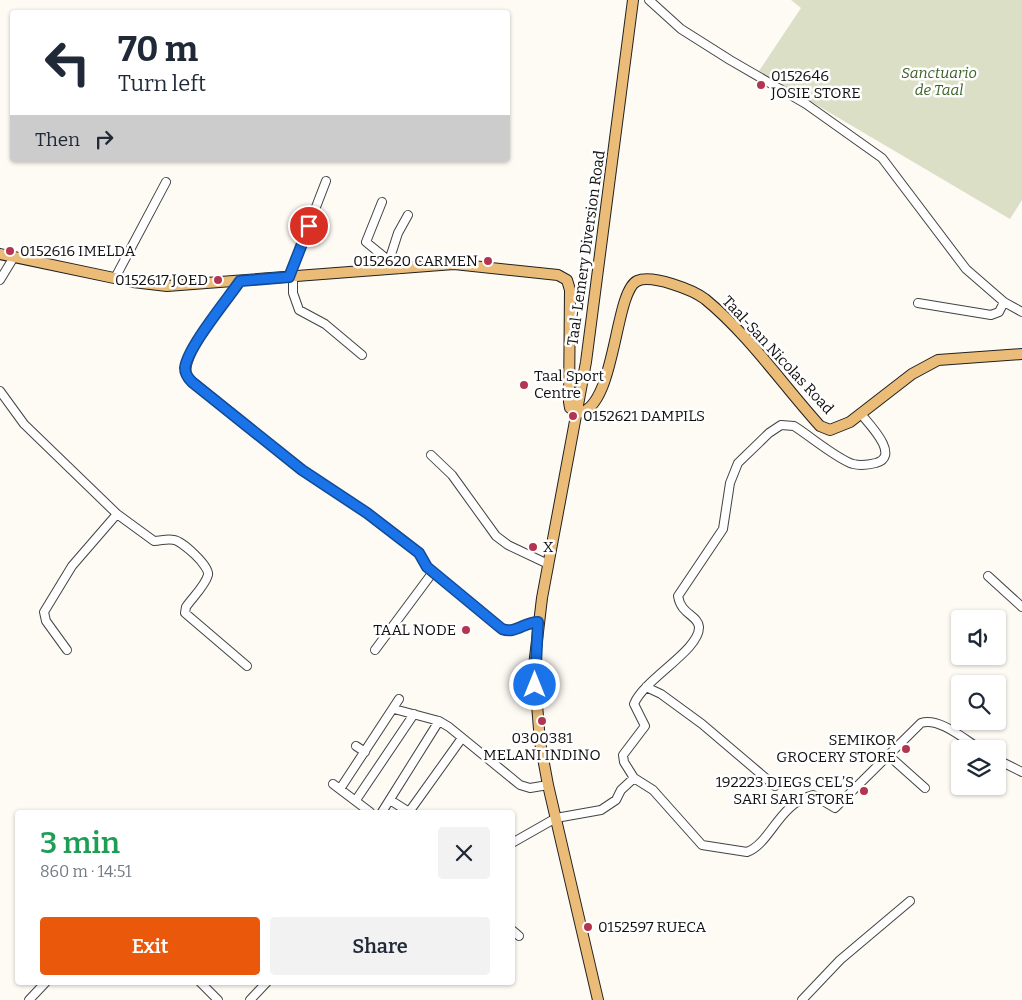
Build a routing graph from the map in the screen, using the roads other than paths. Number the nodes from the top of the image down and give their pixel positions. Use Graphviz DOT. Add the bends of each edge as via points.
graph roads {
  1 [pos="633,0"];
  2 [pos="649,0"];
  3 [pos="326,181"];
  4 [pos="166,182"];
  5 [pos="382,202"];
  6 [pos="408,215"];
  7 [pos="0,254"];
  8 [pos="14,257"];
  9 [pos="388,262"];
  10 [pos="399,269"];
  11 [pos="291,277"];
  12 [pos="115,278"];
  13 [pos="0,280"];
  14 [pos="240,281"];
  15 [pos="1004,302"];
  16 [pos="918,303"];
  17 [pos="1022,312"];
  18 [pos="1022,354"];
  19 [pos="362,355"];
  20 [pos="0,391"];
  21 [pos="578,413"];
  22 [pos="861,414"];
  23 [pos="431,455"];
  24 [pos="117,514"];
  25 [pos="548,564"];
  26 [pos="432,572"];
  27 [pos="988,576"];
  28 [pos="1022,607"];
  29 [pos="538,622"];
  30 [pos="67,650"];
  31 [pos="375,650"];
  32 [pos="247,666"];
  33 [pos="646,687"];
  34 [pos="399,699"];
  35 [pos="394,708"];
  36 [pos="414,714"];
  37 [pos="439,721"];
  38 [pos="462,738"];
  39 [pos="966,740"];
  40 [pos="356,746"];
  41 [pos="365,752"];
  42 [pos="888,755"];
  43 [pos="1006,764"];
  44 [pos="1022,772"];
  45 [pos="634,778"];
  46 [pos="548,785"];
  47 [pos="775,786"];
  48 [pos="925,788"];
  49 [pos="356,800"];
  50 [pos="390,800"];
  51 [pos="368,810"];
  52 [pos="383,810"];
  53 [pos="406,810"];
  54 [pos="410,810"];
  55 [pos="556,818"];
  56 [pos="515,841"];
  57 [pos="910,901"];
  58 [pos="515,933"];
  59 [pos="519,936"];
  60 [pos="43,985"];
  61 [pos="203,985"];
  62 [pos="264,985"];
  63 [pos="29,1000"];
  64 [pos="218,1000"];
  65 [pos="250,1000"];
  66 [pos="598,1000"];
  67 [pos="802,1000"];
  1 -- 21 [label="main road, Taal-Lemery Diversion Road"];
  2 -- 15 [label="street" via="681,29 806,104 882,158 966,269"];
  3 -- 11 [label="street"];
  4 -- 12 [label="street"];
  5 -- 9 [label="street" via="366,242"];
  6 -- 9 [label="street"];
  7 -- 8 [label="main road"];
  8 -- 12 [label="main road"];
  8 -- 13 [label="street"];
  9 -- 10 [label="street"];
  10 -- 11 [label="main road"];
  10 -- 21 [label="main road" via="454,264 563,277 570,290 569,402 570,408"];
  11 -- 14 [label="main road"];
  11 -- 19 [label="street" via="298,310 325,324"];
  12 -- 14 [label="main road" via="167,286"];
  14 -- 26 [label="street" via="192,349 185,368 188,378 302,470 367,513 419,553"];
  15 -- 16 [label="street" via="999,312 991,315"];
  15 -- 17 [label="street"];
  18 -- 22 [label="main road, Taal-San Nicolas Road" via="938,360 912,374"];
  20 -- 24 [label="street" via="24,424"];
  21 -- 22 [label="main road, Taal-San Nicolas Road" via="593,406 608,366 623,308 631,288 643,280 664,281 704,298 820,426 830,430"];
  21 -- 25 [label="main road, Taal-Lemery Diversion Road"];
  22 -- 33 [label="street" via="883,443 886,451 880,462 865,466 853,464 787,424 769,433 738,463 730,483 723,529 678,596 681,607 696,620 698,630 692,645"];
  23 -- 25 [label="street" via="452,475 496,536"];
  24 -- 30 [label="street" via="72,566 44,612 46,621"];
  24 -- 32 [label="street" via="154,541 177,541 204,563 208,568 207,576 185,613"];
  25 -- 29 [label="main road, Taal-Lemery Diversion Road"];
  26 -- 29 [label="street" via="502,629 512,631 530,622"];
  26 -- 31 [label="street"];
  27 -- 28 [label="street"];
  29 -- 46 [label="main road, Taal-Lemery Diversion Road" via="535,685"];
  33 -- 45 [label="street" via="634,704 645,726 623,755"];
  33 -- 47 [label="street" via="702,724"];
  34 -- 35 [label="street"];
  35 -- 36 [label="street"];
  35 -- 41 [label="street"];
  36 -- 37 [label="street"];
  36 -- 49 [label="street"];
  37 -- 38 [label="street"];
  37 -- 50 [label="street"];
  38 -- 46 [label="street" via="520,785 530,788"];
  38 -- 54 [label="street"];
  39 -- 42 [label="street" via="944,726 928,721 921,723"];
  40 -- 41 [label="street"];
  41 -- 49 [label="street" via="336,786"];
  42 -- 45 [label="street" via="835,808 813,795 793,804 747,852 702,845 653,790"];
  42 -- 48 [label="street"];
  43 -- 44 [label="street"];
  45 -- 55 [label="street" via="616,800 601,810"];
  46 -- 55 [label="main road, Taal-Lemery Diversion Road"];
  49 -- 51 [label="street"];
  50 -- 52 [label="street"];
  50 -- 53 [label="street"];
  55 -- 56 [label="street"];
  55 -- 66 [label="main road, Taal-Lemery Diversion Road"];
  57 -- 67 [label="street" via="840,960"];
  58 -- 59 [label="street"];
  60 -- 63 [label="street"];
  61 -- 64 [label="street"];
  62 -- 65 [label="street"];
}
